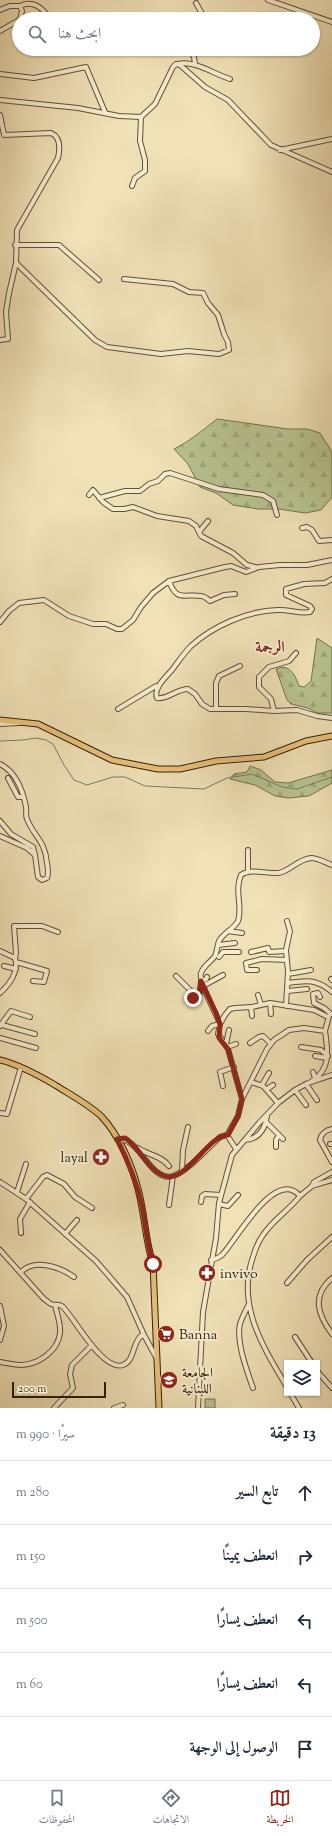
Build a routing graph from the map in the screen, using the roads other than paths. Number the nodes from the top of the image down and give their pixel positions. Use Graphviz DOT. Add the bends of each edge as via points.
graph roads {
  1 [pos="8,0"];
  2 [pos="268,0"];
  3 [pos="196,3"];
  4 [pos="10,6"];
  5 [pos="20,6"];
  6 [pos="0,10"];
  7 [pos="22,12"];
  8 [pos="43,12"];
  9 [pos="201,12"];
  10 [pos="303,12"];
  11 [pos="320,18"];
  12 [pos="332,22"];
  13 [pos="12,24"];
  14 [pos="0,31"];
  15 [pos="193,56"];
  16 [pos="178,64"];
  17 [pos="195,64"];
  18 [pos="0,74"];
  19 [pos="230,79"];
  20 [pos="0,100"];
  21 [pos="105,112"];
  22 [pos="0,116"];
  23 [pos="141,117"];
  24 [pos="1,130"];
  25 [pos="332,139"];
  26 [pos="279,150"];
  27 [pos="332,172"];
  28 [pos="132,186"];
  29 [pos="15,245"];
  30 [pos="16,263"];
  31 [pos="124,279"];
  32 [pos="99,280"];
  33 [pos="0,340"];
  34 [pos="89,495"];
  35 [pos="99,498"];
  36 [pos="278,515"];
  37 [pos="208,521"];
  38 [pos="302,528"];
  39 [pos="199,532"];
  40 [pos="332,540"];
  41 [pos="332,560"];
  42 [pos="255,567"];
  43 [pos="332,579"];
  44 [pos="169,581"];
  45 [pos="235,594"];
  46 [pos="0,622"];
  47 [pos="296,653"];
  48 [pos="240,666"];
  49 [pos="158,687"];
  50 [pos="118,709"];
  51 [pos="216,709"];
  52 [pos="274,711"];
  53 [pos="332,718"];
  54 [pos="0,720"];
  55 [pos="21,722"];
  56 [pos="0,724"];
  57 [pos="332,736"];
  58 [pos="0,764"];
  59 [pos="8,778"];
  60 [pos="22,797"];
  61 [pos="0,821"];
  62 [pos="0,836"];
  63 [pos="248,850"];
  64 [pos="35,855"];
  65 [pos="332,865"];
  66 [pos="248,872"];
  67 [pos="287,921"];
  68 [pos="228,931"];
  69 [pos="58,932"];
  70 [pos="242,933"];
  71 [pos="235,943"];
  72 [pos="218,945"];
  73 [pos="0,951"];
  74 [pos="286,951"];
  75 [pos="239,952"];
  76 [pos="251,952"];
  77 [pos="226,956"];
  78 [pos="217,957"];
  79 [pos="15,960"];
  80 [pos="287,960"];
  81 [pos="4,966"];
  82 [pos="16,969"];
  83 [pos="256,970"];
  84 [pos="311,970"];
  85 [pos="288,974"];
  86 [pos="223,975"];
  87 [pos="176,976"];
  88 [pos="207,976"];
  89 [pos="33,981"];
  90 [pos="202,983"];
  91 [pos="288,983"];
  92 [pos="307,989"];
  93 [pos="288,991"];
  94 [pos="0,992"];
  95 [pos="332,992"];
  96 [pos="258,995"];
  97 [pos="320,997"];
  98 [pos="270,1003"];
  99 [pos="261,1005"];
  100 [pos="286,1006"];
  101 [pos="251,1007"];
  102 [pos="271,1014"];
  103 [pos="330,1014"];
  104 [pos="252,1016"];
  105 [pos="30,1017"];
  106 [pos="220,1024"];
  107 [pos="327,1024"];
  108 [pos="1,1025"];
  109 [pos="332,1025"];
  110 [pos="228,1030"];
  111 [pos="208,1031"];
  112 [pos="325,1031"];
  113 [pos="35,1034"];
  114 [pos="0,1038"];
  115 [pos="236,1044"];
  116 [pos="250,1044"];
  117 [pos="271,1044"];
  118 [pos="226,1045"];
  119 [pos="301,1047"];
  120 [pos="36,1048"];
  121 [pos="329,1055"];
  122 [pos="315,1056"];
  123 [pos="0,1060"];
  124 [pos="22,1067"];
  125 [pos="234,1067"];
  126 [pos="313,1072"];
  127 [pos="269,1073"];
  128 [pos="332,1075"];
  129 [pos="316,1078"];
  130 [pos="251,1082"];
  131 [pos="307,1083"];
  132 [pos="273,1084"];
  133 [pos="262,1085"];
  134 [pos="223,1086"];
  135 [pos="267,1089"];
  136 [pos="295,1090"];
  137 [pos="242,1099"];
  138 [pos="317,1100"];
  139 [pos="278,1103"];
  140 [pos="306,1105"];
  141 [pos="0,1113"];
  142 [pos="267,1116"];
  143 [pos="266,1122"];
  144 [pos="188,1127"];
  145 [pos="332,1129"];
  146 [pos="228,1135"];
  147 [pos="279,1135"];
  148 [pos="117,1139"];
  149 [pos="283,1139"];
  150 [pos="245,1140"];
  151 [pos="135,1145"];
  152 [pos="276,1147"];
  153 [pos="236,1149"];
  154 [pos="332,1162"];
  155 [pos="26,1164"];
  156 [pos="169,1166"];
  157 [pos="182,1170"];
  158 [pos="332,1172"];
  159 [pos="173,1176"];
  160 [pos="332,1180"];
  161 [pos="0,1182"];
  162 [pos="312,1186"];
  163 [pos="17,1192"];
  164 [pos="221,1194"];
  165 [pos="238,1195"];
  166 [pos="300,1196"];
  167 [pos="28,1200"];
  168 [pos="201,1202"];
  169 [pos="219,1204"];
  170 [pos="169,1206"];
  171 [pos="92,1208"];
  172 [pos="77,1220"];
  173 [pos="21,1233"];
  174 [pos="65,1234"];
  175 [pos="332,1237"];
  176 [pos="0,1250"];
  177 [pos="211,1260"];
  178 [pos="21,1272"];
  179 [pos="74,1277"];
  180 [pos="332,1278"];
  181 [pos="287,1283"];
  182 [pos="249,1303"];
  183 [pos="55,1305"];
  184 [pos="0,1306"];
  185 [pos="332,1334"];
  186 [pos="144,1335"];
  187 [pos="295,1337"];
  188 [pos="0,1340"];
  189 [pos="92,1345"];
  190 [pos="158,1360"];
  191 [pos="310,1360"];
  192 [pos="0,1362"];
  193 [pos="320,1374"];
  194 [pos="284,1382"];
  195 [pos="253,1388"];
  196 [pos="332,1388"];
  197 [pos="292,1396"];
  198 [pos="123,1406"];
  199 [pos="54,1408"];
  200 [pos="114,1408"];
  201 [pos="159,1408"];
  202 [pos="198,1408"];
  203 [pos="299,1408"];
  1 -- 4 [label="street"];
  2 -- 10 [label="street"];
  3 -- 9 [label="street"];
  4 -- 5 [label="street"];
  4 -- 6 [label="street"];
  5 -- 7 [label="street"];
  5 -- 8 [label="street" via="30,0"];
  11 -- 12 [label="street"];
  13 -- 14 [label="street"];
  15 -- 17 [label="street"];
  16 -- 17 [label="street"];
  16 -- 23 [label="street" via="173,67 155,104"];
  16 -- 26 [label="street" via="205,87 228,100 266,142"];
  17 -- 19 [label="street" via="213,74"];
  18 -- 21 [label="street" via="34,78 86,67"];
  20 -- 21 [label="street"];
  21 -- 23 [label="street" via="119,116"];
  22 -- 24 [label="street"];
  23 -- 28 [label="street" via="140,141 146,160 145,171 135,178"];
  24 -- 29 [label="street" via="8,136 50,133 56,136 59,143 58,158 18,225"];
  25 -- 26 [label="street"];
  26 -- 27 [label="street"];
  29 -- 30 [label="street"];
  29 -- 32 [label="street" via="59,245"];
  30 -- 31 [label="street" via="104,346 161,354 188,351 219,354 229,350 218,315 203,293 189,292 173,284"];
  30 -- 33 [label="street" via="8,293 8,338"];
  34 -- 35 [label="street" via="93,490"];
  35 -- 36 [label="street" via="125,491 140,491 170,473 219,489 263,495 273,501"];
  35 -- 39 [label="street" via="113,509 133,507 153,515 184,519 192,523"];
  37 -- 39 [label="street"];
  38 -- 40 [label="street" via="309,527 319,541"];
  39 -- 42 [label="street" via="201,536 245,564"];
  41 -- 42 [label="street" via="307,565 280,564"];
  42 -- 44 [label="street" via="246,572 231,566"];
  43 -- 49 [label="street" via="325,583 304,584 286,589 286,595 310,606 310,612 260,611 232,620 204,636 188,649"];
  44 -- 45 [label="street" via="174,590 182,596 202,596 210,601 224,595"];
  44 -- 46 [label="street" via="153,593 133,620 122,629 106,624 93,624 69,616 44,600 19,603"];
  47 -- 52 [label="street" via="289,660 269,667 259,677 259,687 271,699"];
  48 -- 51 [label="street" via="219,676 216,683"];
  49 -- 50 [label="street"];
  49 -- 51 [label="street" via="156,695 159,698 188,689 202,704 210,709"];
  51 -- 52 [label="street"];
  52 -- 53 [label="street" via="297,710"];
  54 -- 55 [label="main road"];
  55 -- 56 [label="street"];
  55 -- 57 [label="main road" via="48,728 112,760 158,769 180,769 216,761 264,757 306,741"];
  58 -- 60 [label="street" via="15,778"];
  59 -- 60 [label="street" via="18,795"];
  60 -- 64 [label="street" via="26,818 45,850 48,872 45,879 38,878"];
  61 -- 64 [label="street" via="11,834 33,847"];
  62 -- 64 [label="street" via="27,848"];
  63 -- 66 [label="street"];
  65 -- 66 [label="street" via="313,858 295,863 280,873"];
  66 -- 68 [label="street" via="240,878 237,923"];
  67 -- 74 [label="street" via="290,931"];
  68 -- 70 [label="street"];
  68 -- 72 [label="street"];
  69 -- 79 [label="street" via="42,926 14,926"];
  71 -- 72 [label="street"];
  72 -- 78 [label="street"];
  73 -- 79 [label="street"];
  74 -- 76 [label="street" via="269,952 268,948"];
  74 -- 80 [label="street"];
  75 -- 78 [label="street" via="223,952"];
  77 -- 78 [label="street"];
  78 -- 90 [label="street" via="204,968 201,974"];
  79 -- 82 [label="street"];
  79 -- 89 [label="street" via="47,970 44,982"];
  80 -- 83 [label="street" via="262,959 246,963 247,970"];
  80 -- 85 [label="street"];
  81 -- 82 [label="street"];
  82 -- 94 [label="street"];
  84 -- 85 [label="street"];
  85 -- 91 [label="street"];
  86 -- 90 [label="street"];
  87 -- 90 [label="street" via="190,990 196,1001 199,1000"];
  88 -- 90 [label="street"];
  90 -- 106 [label="street"];
  91 -- 93 [label="street"];
  91 -- 95 [label="street" via="318,982"];
  92 -- 93 [label="street"];
  93 -- 100 [label="street"];
  96 -- 99 [label="street"];
  97 -- 103 [label="street" via="318,993 313,994 314,1003"];
  98 -- 99 [label="street"];
  98 -- 100 [label="street"];
  98 -- 102 [label="street"];
  99 -- 101 [label="street"];
  100 -- 103 [label="street" via="295,1005"];
  101 -- 104 [label="street"];
  101 -- 106 [label="street" via="230,1009"];
  103 -- 107 [label="street"];
  105 -- 108 [label="street" via="11,1011"];
  106 -- 111 [label="street" via="212,1026"];
  106 -- 118 [label="street" via="219,1038"];
  107 -- 109 [label="street"];
  107 -- 112 [label="street"];
  108 -- 113 [label="street"];
  110 -- 118 [label="street"];
  112 -- 117 [label="street" via="304,1028 289,1030"];
  112 -- 121 [label="street"];
  114 -- 120 [label="street"];
  115 -- 118 [label="street"];
  116 -- 117 [label="street" via="259,1036 263,1036"];
  117 -- 130 [label="street"];
  118 -- 125 [label="street"];
  119 -- 121 [label="street" via="322,1050"];
  121 -- 122 [label="street"];
  121 -- 129 [label="street" via="324,1070"];
  123 -- 124 [label="main road"];
  124 -- 141 [label="street" via="8,1114"];
  124 -- 148 [label="main road" via="90,1107 102,1117"];
  125 -- 134 [label="street" via="220,1072"];
  125 -- 137 [label="street"];
  126 -- 129 [label="street"];
  127 -- 133 [label="street"];
  128 -- 131 [label="street"];
  129 -- 131 [label="street"];
  130 -- 133 [label="street"];
  130 -- 137 [label="street"];
  131 -- 136 [label="street"];
  131 -- 138 [label="street"];
  132 -- 135 [label="street"];
  133 -- 135 [label="street"];
  135 -- 139 [label="street"];
  136 -- 139 [label="street"];
  136 -- 140 [label="street"];
  137 -- 146 [label="street" via="238,1116"];
  139 -- 142 [label="street"];
  142 -- 143 [label="street"];
  142 -- 150 [label="street"];
  143 -- 147 [label="street"];
  143 -- 150 [label="street" via="259,1135 252,1140"];
  144 -- 157 [label="street"];
  145 -- 154 [label="street" via="327,1130 320,1140"];
  146 -- 153 [label="street"];
  146 -- 157 [label="street" via="220,1137"];
  147 -- 149 [label="street"];
  147 -- 152 [label="street"];
  148 -- 151 [label="street" via="125,1138"];
  148 -- 190 [label="main road" via="138,1187 143,1208 148,1250 153,1264"];
  150 -- 153 [label="street"];
  151 -- 156 [label="street" via="144,1153 164,1160"];
  151 -- 159 [label="street" via="142,1157 159,1174"];
  153 -- 164 [label="street" via="228,1166"];
  155 -- 163 [label="street"];
  157 -- 159 [label="street"];
  158 -- 162 [label="street" via="314,1182"];
  159 -- 170 [label="street"];
  160 -- 162 [label="street"];
  161 -- 163 [label="street"];
  162 -- 166 [label="street"];
  163 -- 167 [label="street"];
  164 -- 168 [label="street" via="205,1194"];
  164 -- 169 [label="street"];
  165 -- 169 [label="street" via="228,1206"];
  166 -- 177 [label="street" via="295,1191 287,1189 265,1201 250,1216 223,1254"];
  166 -- 182 [label="street" via="268,1228 259,1241 248,1274"];
  167 -- 171 [label="street" via="47,1175 64,1184 75,1197"];
  167 -- 173 [label="street" via="20,1219"];
  167 -- 174 [label="street"];
  169 -- 177 [label="street"];
  172 -- 174 [label="street"];
  174 -- 186 [label="street" via="91,1255 121,1289"];
  175 -- 181 [label="street"];
  176 -- 178 [label="street"];
  177 -- 202 [label="street" via="202,1324"];
  178 -- 179 [label="street" via="29,1266 38,1264"];
  178 -- 183 [label="street" via="39,1294"];
  180 -- 185 [label="street" via="322,1291 318,1306 322,1320"];
  182 -- 194 [label="street" via="252,1321 259,1338"];
  182 -- 195 [label="street" via="240,1323 240,1335"];
  183 -- 189 [label="street" via="62,1307"];
  183 -- 192 [label="street" via="60,1333 52,1350 31,1363"];
  184 -- 188 [label="street" via="4,1326"];
  186 -- 189 [label="street" via="138,1338 130,1358 122,1365 113,1365 103,1359"];
  186 -- 190 [label="street"];
  187 -- 191 [label="street"];
  189 -- 199 [label="street" via="72,1365 70,1374 73,1388"];
  190 -- 201 [label="main road"];
  193 -- 196 [label="street"];
  197 -- 203 [label="street"];
  198 -- 200 [label="street"];
}
